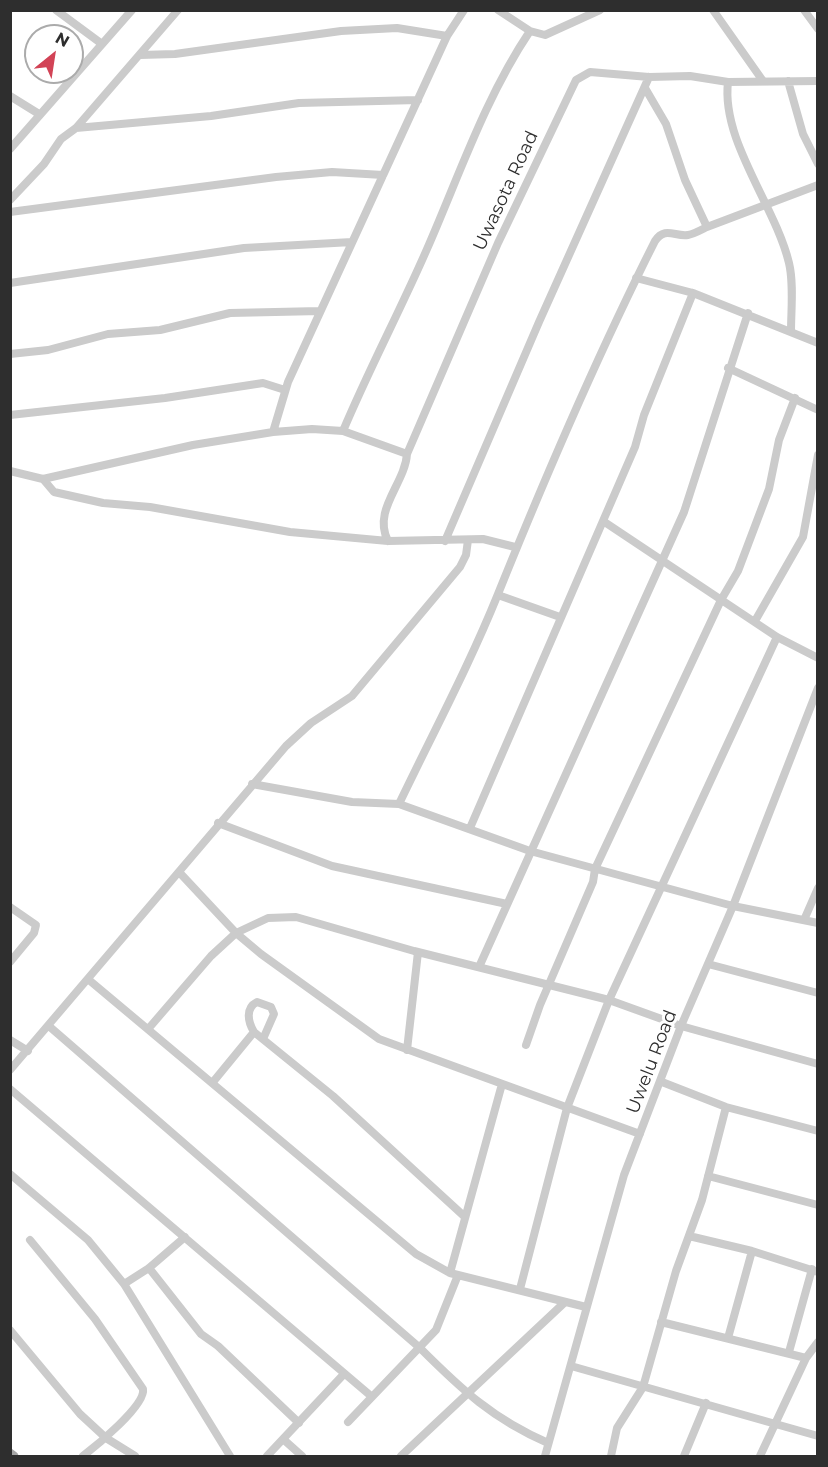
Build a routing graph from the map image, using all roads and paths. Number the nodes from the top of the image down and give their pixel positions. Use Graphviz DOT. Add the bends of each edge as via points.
graph roads {
  1 [pos="56,10"];
  2 [pos="132,10"];
  3 [pos="178,10"];
  4 [pos="464,10"];
  5 [pos="498,10"];
  6 [pos="600,10"];
  7 [pos="713,10"];
  8 [pos="804,10"];
  9 [pos="816,24"];
  10 [pos="530,32"];
  11 [pos="447,36"];
  12 [pos="102,44"];
  13 [pos="140,55"];
  14 [pos="649,77"];
  15 [pos="763,81"];
  16 [pos="788,81"];
  17 [pos="818,81"];
  18 [pos="728,82"];
  19 [pos="645,88"];
  20 [pos="10,96"];
  21 [pos="418,100"];
  22 [pos="39,114"];
  23 [pos="76,128"];
  24 [pos="10,149"];
  25 [pos="818,164"];
  26 [pos="382,175"];
  27 [pos="818,185"];
  28 [pos="10,200"];
  29 [pos="768,206"];
  30 [pos="10,212"];
  31 [pos="707,227"];
  32 [pos="352,242"];
  33 [pos="636,278"];
  34 [pos="10,283"];
  35 [pos="693,292"];
  36 [pos="321,311"];
  37 [pos="748,313"];
  38 [pos="791,332"];
  39 [pos="818,343"];
  40 [pos="10,354"];
  41 [pos="728,368"];
  42 [pos="285,390"];
  43 [pos="795,398"];
  44 [pos="818,410"];
  45 [pos="10,416"];
  46 [pos="343,431"];
  47 [pos="273,432"];
  48 [pos="407,454"];
  49 [pos="818,455"];
  50 [pos="10,471"];
  51 [pos="43,479"];
  52 [pos="603,521"];
  53 [pos="468,540"];
  54 [pos="388,541"];
  55 [pos="445,541"];
  56 [pos="515,547"];
  57 [pos="662,560"];
  58 [pos="498,595"];
  59 [pos="721,600"];
  60 [pos="560,617"];
  61 [pos="755,621"];
  62 [pos="777,637"];
  63 [pos="818,658"];
  64 [pos="818,688"];
  65 [pos="252,784"];
  66 [pos="399,804"];
  67 [pos="218,823"];
  68 [pos="470,828"];
  69 [pos="530,852"];
  70 [pos="595,869"];
  71 [pos="179,872"];
  72 [pos="662,887"];
  73 [pos="818,888"];
  74 [pos="507,904"];
  75 [pos="733,906"];
  76 [pos="10,907"];
  77 [pos="804,920"];
  78 [pos="818,923"];
  79 [pos="236,933"];
  80 [pos="418,952"];
  81 [pos="10,962"];
  82 [pos="708,964"];
  83 [pos="479,967"];
  84 [pos="89,980"];
  85 [pos="548,984"];
  86 [pos="818,993"];
  87 [pos="609,1000"];
  88 [pos="681,1026"];
  89 [pos="50,1027"];
  90 [pos="149,1028"];
  91 [pos="254,1032"];
  92 [pos="263,1039"];
  93 [pos="10,1040"];
  94 [pos="526,1045"];
  95 [pos="407,1050"];
  96 [pos="28,1051"];
  97 [pos="818,1064"];
  98 [pos="10,1071"];
  99 [pos="213,1082"];
  100 [pos="662,1082"];
  101 [pos="502,1084"];
  102 [pos="10,1089"];
  103 [pos="726,1107"];
  104 [pos="567,1108"];
  105 [pos="818,1131"];
  106 [pos="640,1134"];
  107 [pos="10,1174"];
  108 [pos="708,1176"];
  109 [pos="818,1205"];
  110 [pos="465,1216"];
  111 [pos="689,1236"];
  112 [pos="185,1237"];
  113 [pos="30,1240"];
  114 [pos="752,1251"];
  115 [pos="149,1268"];
  116 [pos="815,1270"];
  117 [pos="454,1274"];
  118 [pos="124,1284"];
  119 [pos="520,1289"];
  120 [pos="564,1303"];
  121 [pos="586,1307"];
  122 [pos="661,1322"];
  123 [pos="10,1330"];
  124 [pos="728,1338"];
  125 [pos="818,1342"];
  126 [pos="420,1348"];
  127 [pos="789,1352"];
  128 [pos="806,1358"];
  129 [pos="571,1366"];
  130 [pos="344,1374"];
  131 [pos="643,1387"];
  132 [pos="466,1393"];
  133 [pos="371,1396"];
  134 [pos="706,1402"];
  135 [pos="348,1422"];
  136 [pos="775,1422"];
  137 [pos="299,1423"];
  138 [pos="818,1436"];
  139 [pos="106,1438"];
  140 [pos="284,1439"];
  141 [pos="548,1443"];
  142 [pos="10,1453"];
  143 [pos="14,1456"];
  144 [pos="83,1456"];
  145 [pos="135,1456"];
  146 [pos="230,1456"];
  147 [pos="267,1456"];
  148 [pos="302,1456"];
  149 [pos="401,1456"];
  150 [pos="545,1456"];
  151 [pos="610,1456"];
  152 [pos="684,1456"];
  153 [pos="760,1456"];
  1 -- 12 [label="street"];
  2 -- 12 [label="street"];
  3 -- 13 [label="street"];
  4 -- 11 [label="street"];
  5 -- 10 [label="street"];
  6 -- 10 [label="street" via="550,33"];
  7 -- 15 [label="street"];
  8 -- 9 [label="street"];
  10 -- 46 [label="street" via="508,64"];
  11 -- 13 [label="street" via="397,28 341,31 176,54"];
  11 -- 21 [label="street"];
  12 -- 22 [label="street"];
  13 -- 23 [label="street"];
  14 -- 18 [label="street, Uwasota Road" via="690,76"];
  14 -- 19 [label="street"];
  14 -- 48 [label="street, Uwasota Road" via="590,72 576,80 498,243"];
  15 -- 16 [label="street, Uwasota Road"];
  15 -- 18 [label="street, Uwasota Road"];
  16 -- 17 [label="street, Uwasota Road"];
  16 -- 25 [label="street" via="803,134"];
  18 -- 29 [label="street" via="729,114"];
  19 -- 31 [label="street" via="666,124 685,180"];
  19 -- 55 [label="street"];
  20 -- 22 [label="street"];
  21 -- 23 [label="street" via="299,103 211,116"];
  21 -- 26 [label="street"];
  22 -- 24 [label="street"];
  23 -- 28 [label="street" via="61,139"];
  26 -- 30 [label="street" via="332,172 276,177"];
  26 -- 32 [label="street"];
  27 -- 29 [label="street"];
  29 -- 31 [label="street"];
  29 -- 38 [label="street" via="789,264"];
  31 -- 33 [label="street" via="686,236 670,232 657,237"];
  32 -- 34 [label="street" via="244,248"];
  32 -- 36 [label="street"];
  33 -- 35 [label="street"];
  33 -- 56 [label="street"];
  35 -- 37 [label="street"];
  35 -- 52 [label="street"];
  36 -- 40 [label="street" via="230,313 160,330 108,334 48,350"];
  36 -- 42 [label="street"];
  37 -- 38 [label="street"];
  37 -- 41 [label="street"];
  38 -- 39 [label="street"];
  41 -- 43 [label="street"];
  41 -- 57 [label="street" via="684,512"];
  42 -- 45 [label="street" via="263,383"];
  42 -- 47 [label="street"];
  43 -- 44 [label="street"];
  43 -- 59 [label="street" via="779,440 769,489 738,571"];
  46 -- 47 [label="street"];
  46 -- 48 [label="street"];
  47 -- 51 [label="street" via="193,445"];
  48 -- 54 [label="street, Uwasota Road" via="384,516 383,532"];
  49 -- 61 [label="street" via="803,537"];
  50 -- 51 [label="street"];
  51 -- 54 [label="street" via="54,492 103,503 150,507 290,531"];
  52 -- 57 [label="street"];
  52 -- 60 [label="street"];
  53 -- 55 [label="street"];
  53 -- 56 [label="street" via="483,539"];
  53 -- 65 [label="street" via="460,567 352,696 311,723"];
  54 -- 55 [label="street"];
  56 -- 58 [label="street"];
  57 -- 59 [label="street"];
  57 -- 69 [label="street"];
  58 -- 60 [label="street"];
  58 -- 66 [label="street"];
  59 -- 61 [label="street"];
  59 -- 70 [label="street"];
  60 -- 68 [label="street"];
  61 -- 62 [label="street"];
  62 -- 63 [label="street"];
  62 -- 72 [label="street"];
  64 -- 75 [label="street, Uwelu Road"];
  65 -- 66 [label="street" via="352,802"];
  65 -- 67 [label="street"];
  66 -- 68 [label="street"];
  67 -- 71 [label="street"];
  67 -- 74 [label="street" via="332,866"];
  68 -- 69 [label="street"];
  69 -- 70 [label="street"];
  69 -- 74 [label="street"];
  70 -- 72 [label="street"];
  70 -- 85 [label="street" via="593,882"];
  71 -- 79 [label="street"];
  71 -- 84 [label="street"];
  72 -- 75 [label="street"];
  72 -- 87 [label="street"];
  73 -- 77 [label="street"];
  74 -- 83 [label="street"];
  75 -- 77 [label="street"];
  75 -- 82 [label="street, Uwelu Road"];
  76 -- 81 [label="street" via="36,925"];
  77 -- 78 [label="street"];
  79 -- 80 [label="street" via="268,918 296,917"];
  79 -- 90 [label="street"];
  79 -- 95 [label="street" via="379,1039"];
  80 -- 83 [label="street"];
  80 -- 95 [label="street"];
  82 -- 86 [label="street"];
  82 -- 88 [label="street, Uwelu Road"];
  83 -- 85 [label="street"];
  84 -- 89 [label="street"];
  84 -- 90 [label="street"];
  85 -- 87 [label="street"];
  85 -- 94 [label="street"];
  87 -- 88 [label="street"];
  87 -- 104 [label="street"];
  88 -- 97 [label="street"];
  88 -- 100 [label="street, Uwelu Road"];
  89 -- 96 [label="street"];
  89 -- 126 [label="street"];
  90 -- 99 [label="street"];
  91 -- 92 [label="street"];
  91 -- 92 [label="street" via="249,1010 257,1002 271,1007 274,1014"];
  91 -- 99 [label="street"];
  92 -- 110 [label="street" via="333,1096"];
  93 -- 96 [label="street"];
  95 -- 101 [label="street"];
  96 -- 98 [label="street"];
  99 -- 117 [label="street" via="417,1254"];
  100 -- 103 [label="street"];
  100 -- 106 [label="street, Uwelu Road"];
  101 -- 104 [label="street"];
  101 -- 110 [label="street"];
  102 -- 112 [label="street"];
  103 -- 105 [label="street"];
  103 -- 108 [label="street"];
  104 -- 106 [label="street"];
  104 -- 119 [label="street"];
  106 -- 121 [label="street, Uwelu Road"];
  107 -- 118 [label="street" via="88,1240"];
  108 -- 109 [label="street"];
  108 -- 111 [label="street"];
  110 -- 117 [label="street"];
  111 -- 114 [label="street"];
  111 -- 122 [label="street"];
  112 -- 115 [label="street"];
  112 -- 130 [label="street"];
  113 -- 139 [label="street" via="95,1319 143,1389 141,1399"];
  114 -- 116 [label="street"];
  114 -- 124 [label="street"];
  115 -- 118 [label="street"];
  115 -- 137 [label="street" via="201,1334"];
  116 -- 127 [label="street"];
  117 -- 119 [label="street"];
  117 -- 126 [label="street" via="436,1330"];
  118 -- 146 [label="street"];
  119 -- 120 [label="street"];
  120 -- 121 [label="street"];
  120 -- 132 [label="street"];
  121 -- 129 [label="street, Uwelu Road"];
  122 -- 124 [label="street"];
  122 -- 131 [label="street"];
  123 -- 139 [label="street" via="73,1406"];
  124 -- 127 [label="street"];
  125 -- 128 [label="street"];
  126 -- 132 [label="street"];
  126 -- 133 [label="street"];
  127 -- 128 [label="street"];
  128 -- 136 [label="street"];
  129 -- 131 [label="street"];
  129 -- 141 [label="street, Uwelu Road"];
  130 -- 133 [label="street"];
  130 -- 137 [label="street"];
  131 -- 134 [label="street"];
  131 -- 151 [label="street" via="617,1428"];
  132 -- 141 [label="street" via="486,1410"];
  132 -- 149 [label="street"];
  133 -- 135 [label="street"];
  134 -- 136 [label="street"];
  134 -- 152 [label="street"];
  136 -- 138 [label="street"];
  136 -- 153 [label="street"];
  137 -- 140 [label="street"];
  139 -- 144 [label="street"];
  139 -- 145 [label="street"];
  140 -- 147 [label="street"];
  140 -- 148 [label="street"];
  141 -- 150 [label="street, Uwelu Road"];
  142 -- 143 [label="main road"];
}
